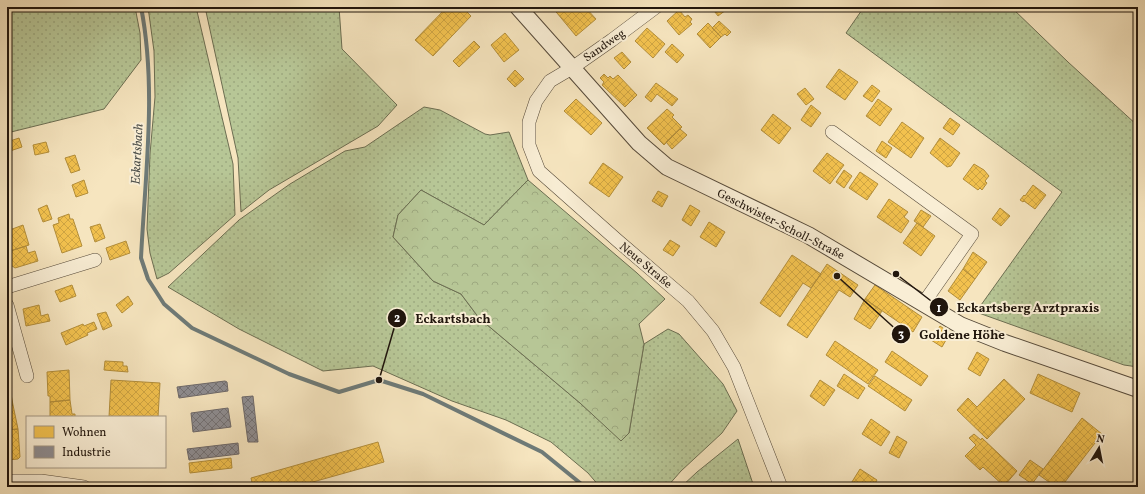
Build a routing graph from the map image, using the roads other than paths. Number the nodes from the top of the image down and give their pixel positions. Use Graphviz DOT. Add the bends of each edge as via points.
graph roads {
  1 [pos="518,7"];
  2 [pos="656,7"];
  3 [pos="572,68"];
  4 [pos="832,132"];
  5 [pos="95,260"];
  6 [pos="7,286"];
  7 [pos="923,304"];
  8 [pos="7,305"];
  9 [pos="26,376"];
  10 [pos="1138,389"];
  11 [pos="7,481"];
  12 [pos="84,487"];
  13 [pos="781,487"];
  1 -- 3 [label="street, Geschwister-Scholl-Straße"];
  2 -- 3 [label="street, Sandweg"];
  3 -- 7 [label="street, Geschwister-Scholl-Straße" via="639,143 667,167 808,235"];
  3 -- 13 [label="street, Neue Straße" via="550,81 536,101 529,122 529,145 539,171 688,301 713,331 734,367"];
  4 -- 7 [label="street" via="972,234"];
  5 -- 6 [label="street"];
  7 -- 10 [label="street, Geschwister-Scholl-Straße" via="960,325 1004,344"];
  8 -- 9 [label="street"];
  11 -- 12 [label="street" via="40,481"];
}
